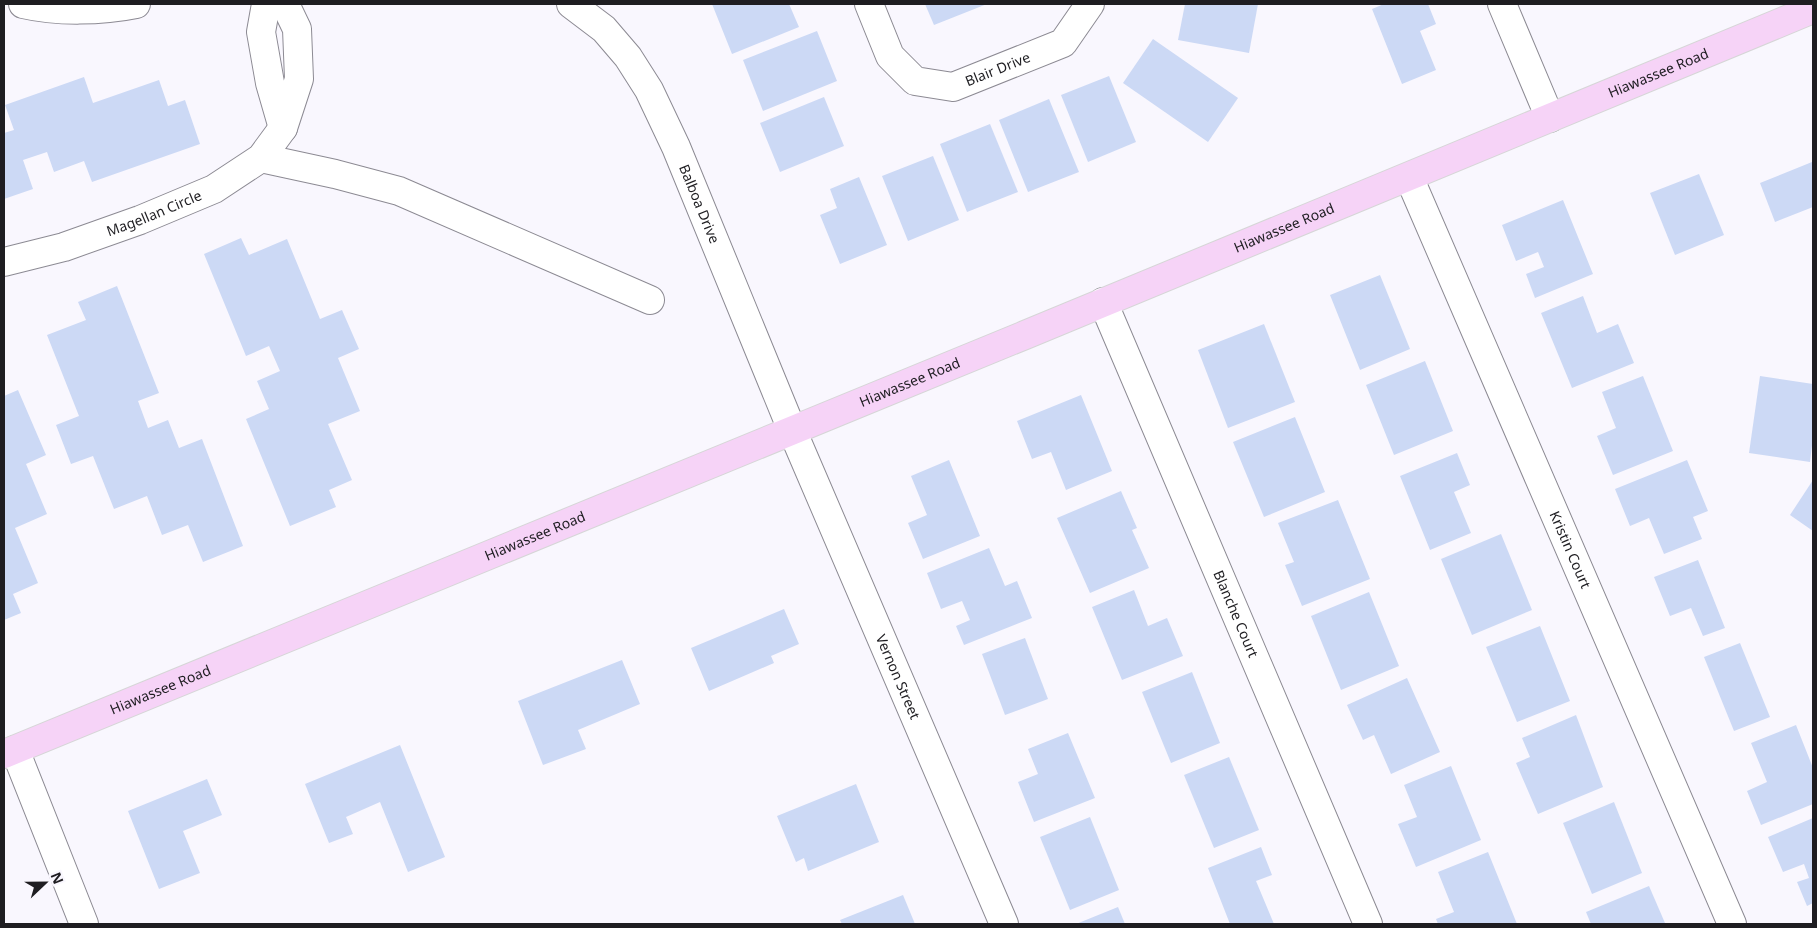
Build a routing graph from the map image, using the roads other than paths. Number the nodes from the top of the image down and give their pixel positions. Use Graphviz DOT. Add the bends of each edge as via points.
graph roads {
  1 [pos="23,4"];
  2 [pos="136,4"];
  3 [pos="266,4"];
  4 [pos="285,4"];
  5 [pos="570,4"];
  6 [pos="869,4"];
  7 [pos="1090,4"];
  8 [pos="1502,4"];
  9 [pos="1813,9"];
  10 [pos="1550,118"];
  11 [pos="283,128"];
  12 [pos="261,158"];
  13 [pos="1409,177"];
  14 [pos="4,262"];
  15 [pos="650,300"];
  16 [pos="1103,302"];
  17 [pos="792,430"];
  18 [pos="9,752"];
  19 [pos="84,924"];
  20 [pos="1004,924"];
  21 [pos="1368,924"];
  22 [pos="1732,924"];
  1 -- 2 [label="street" via="39,8 111,9"];
  3 -- 11 [label="street" via="261,32 270,83"];
  4 -- 11 [label="street, Magellan Circle" via="297,29 299,80"];
  5 -- 17 [label="street, Balboa Drive" via="604,29 628,57 649,90 676,147"];
  6 -- 7 [label="street, Blair Drive" via="890,56 915,81 953,87 1063,43"];
  8 -- 10 [label="street"];
  9 -- 10 [label="main road, Hiawassee Road"];
  10 -- 13 [label="main road, Hiawassee Road"];
  11 -- 12 [label="street, Magellan Circle"];
  12 -- 14 [label="street, Magellan Circle" via="214,189 140,220 64,247"];
  12 -- 15 [label="street" via="399,191"];
  13 -- 16 [label="main road, Hiawassee Road"];
  13 -- 22 [label="street, Kristin Court"];
  16 -- 17 [label="main road, Hiawassee Road"];
  16 -- 21 [label="street, Blanche Court"];
  17 -- 18 [label="main road, Hiawassee Road"];
  17 -- 20 [label="street, Vernon Street"];
  18 -- 19 [label="street"];
}
